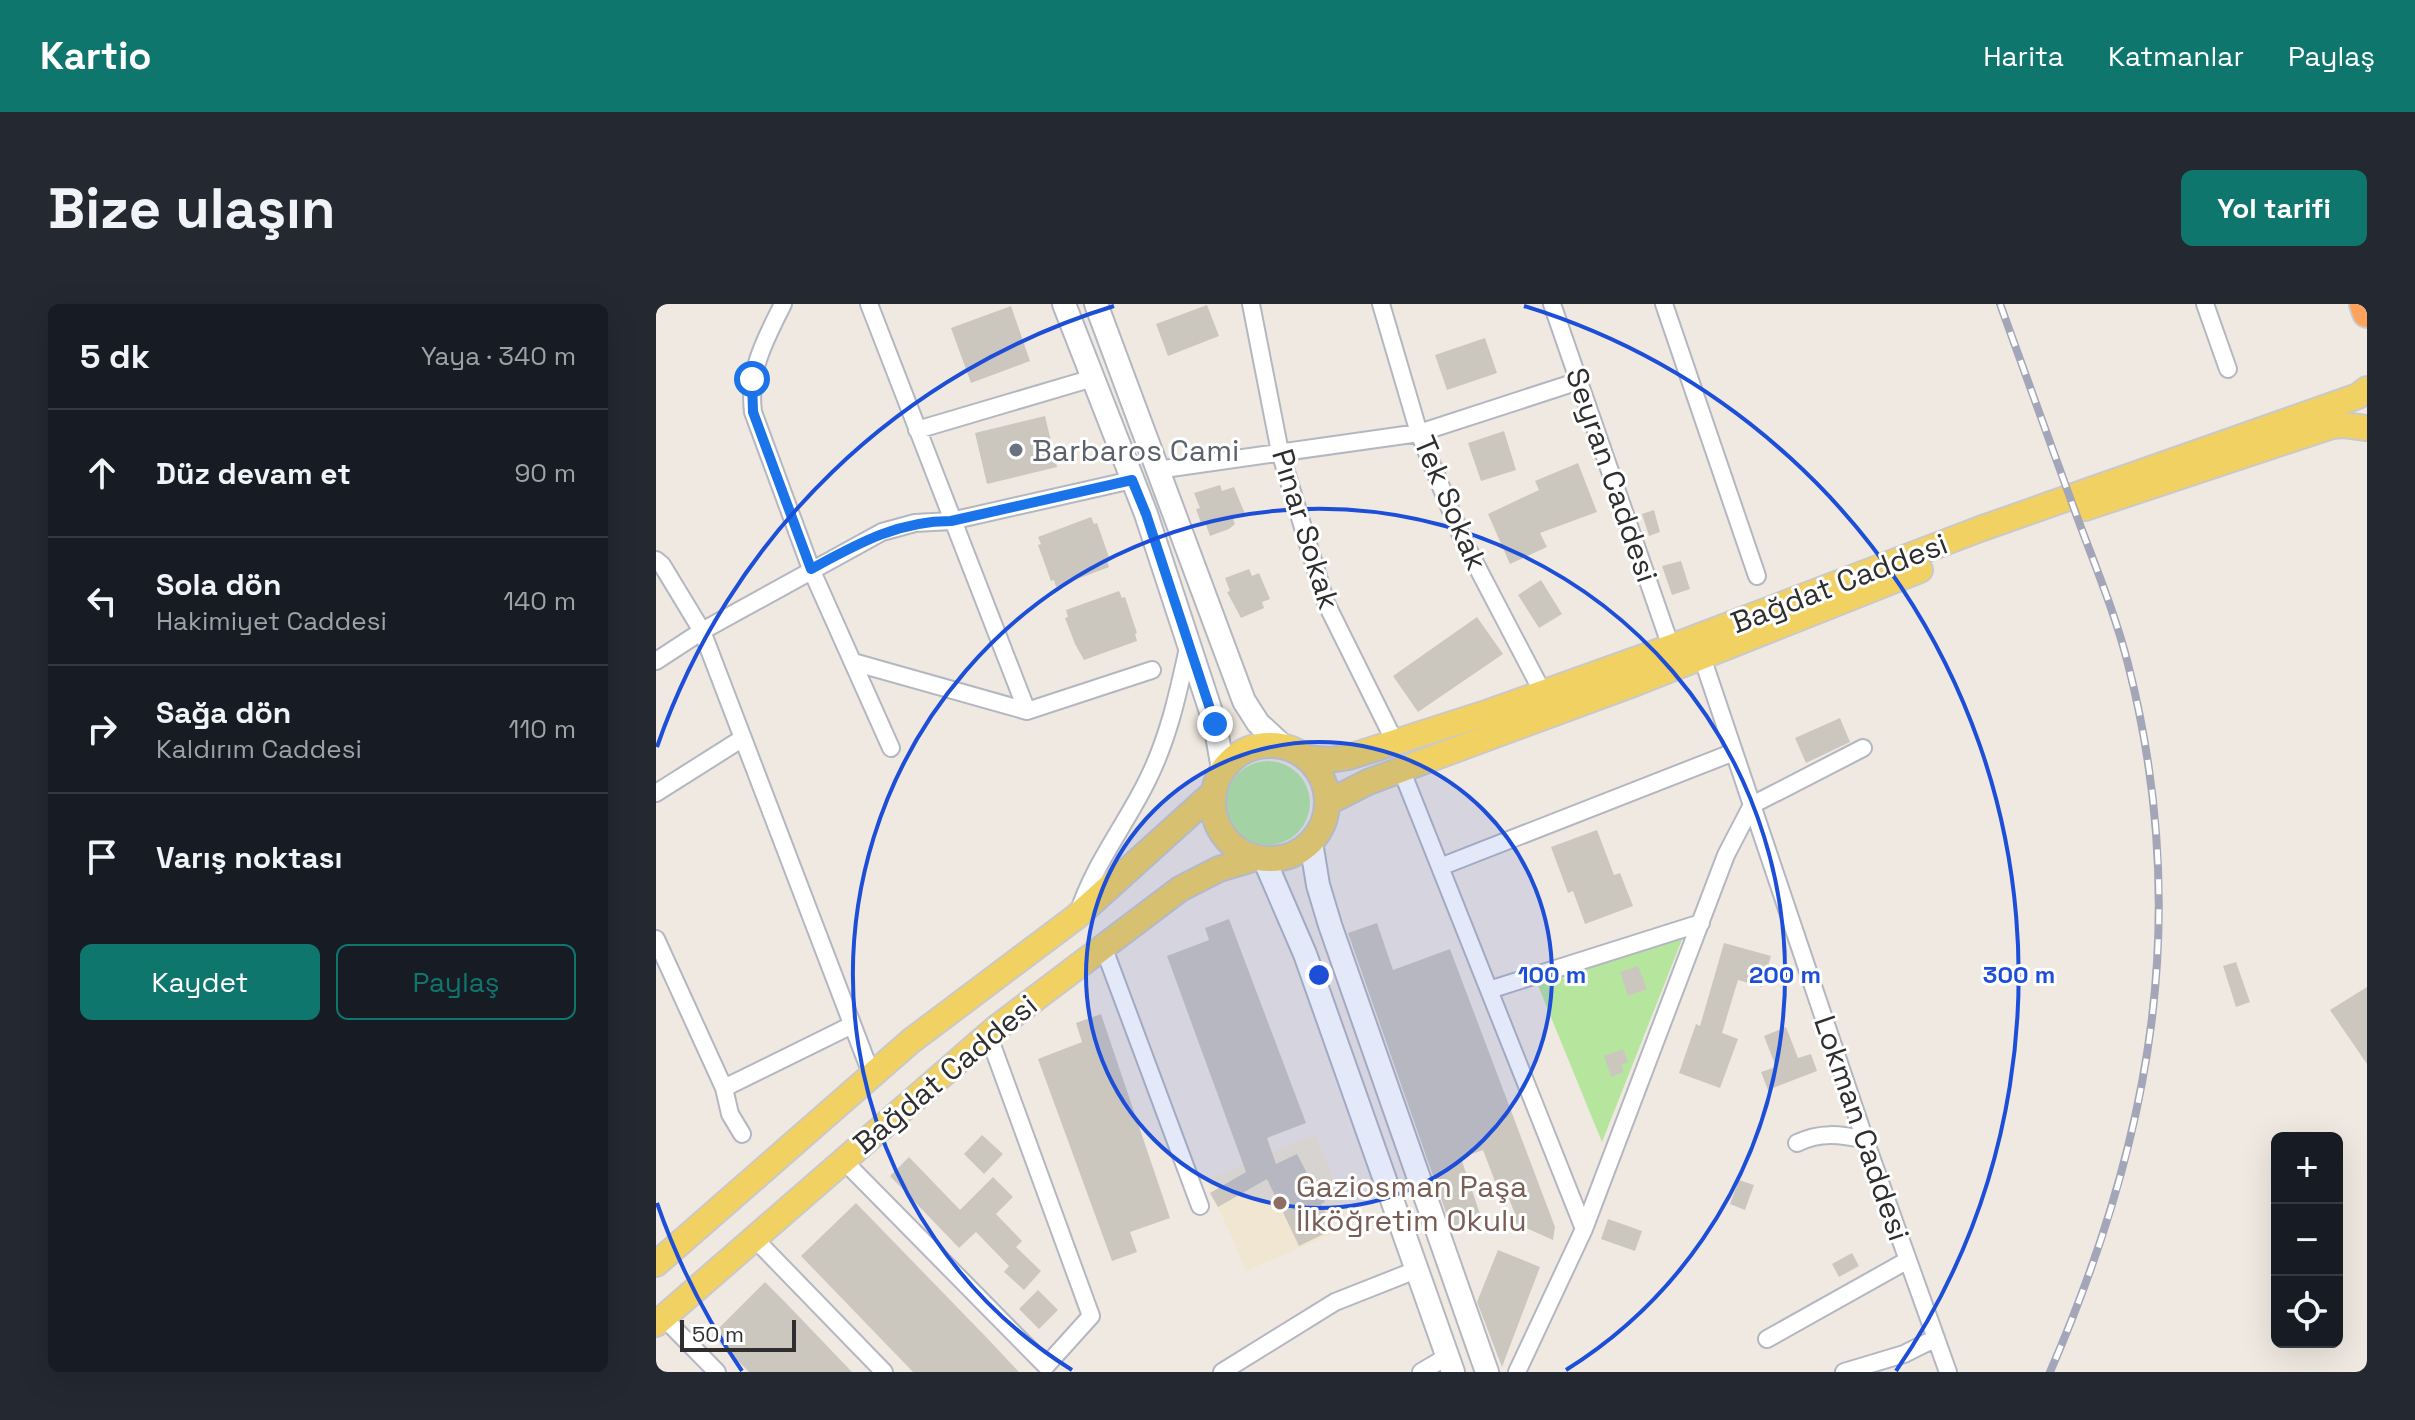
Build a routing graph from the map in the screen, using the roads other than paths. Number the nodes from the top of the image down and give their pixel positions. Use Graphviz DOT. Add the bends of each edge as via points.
graph roads {
  1 [pos="783,304"];
  2 [pos="869,304"];
  3 [pos="1064,304"];
  4 [pos="1096,304"];
  5 [pos="1251,304"];
  6 [pos="1381,304"];
  7 [pos="1552,304"];
  8 [pos="1664,304"];
  9 [pos="2205,304"];
  10 [pos="2362,304"];
  11 [pos="2367,313"];
  12 [pos="2367,328"];
  13 [pos="2228,369"];
  14 [pos="1093,378"];
  15 [pos="1579,381"];
  16 [pos="2367,389"];
  17 [pos="2367,428"];
  18 [pos="917,430"];
  19 [pos="1419,433"];
  20 [pos="1280,452"];
  21 [pos="1157,470"];
  22 [pos="1132,480"];
  23 [pos="951,521"];
  24 [pos="656,560"];
  25 [pos="811,569"];
  26 [pos="1757,576"];
  27 [pos="702,631"];
  28 [pos="1671,647"];
  29 [pos="1188,648"];
  30 [pos="1702,657"];
  31 [pos="656,661"];
  32 [pos="853,662"];
  33 [pos="1152,670"];
  34 [pos="1543,693"];
  35 [pos="1027,711"];
  36 [pos="743,738"];
  37 [pos="1395,742"];
  38 [pos="1283,746"];
  39 [pos="891,748"];
  40 [pos="1863,748"];
  41 [pos="1734,752"];
  42 [pos="1306,758"];
  43 [pos="1223,769"];
  44 [pos="1401,769"];
  45 [pos="656,793"];
  46 [pos="1213,793"];
  47 [pos="1327,803"];
  48 [pos="1752,805"];
  49 [pos="1311,842"];
  50 [pos="1260,858"];
  51 [pos="1440,867"];
  52 [pos="1076,917"];
  53 [pos="1701,923"];
  54 [pos="656,939"];
  55 [pos="1103,946"];
  56 [pos="661,966"];
  57 [pos="1489,990"];
  58 [pos="852,1025"];
  59 [pos="988,1034"];
  60 [pos="872,1076"];
  61 [pos="724,1088"];
  62 [pos="742,1134"];
  63 [pos="1865,1140"];
  64 [pos="1797,1143"];
  65 [pos="843,1160"];
  66 [pos="1200,1206"];
  67 [pos="1584,1229"];
  68 [pos="753,1237"];
  69 [pos="1908,1260"];
  70 [pos="656,1264"];
  71 [pos="1416,1270"];
  72 [pos="660,1320"];
  73 [pos="1936,1338"];
  74 [pos="1767,1339"];
  75 [pos="1451,1364"];
  76 [pos="717,1372"];
  77 [pos="884,1372"];
  78 [pos="1222,1372"];
  79 [pos="1421,1372"];
  80 [pos="1487,1372"];
  81 [pos="1517,1372"];
  82 [pos="1844,1372"];
  83 [pos="1948,1372"];
  1 -- 25 [label="street" via="758,354 753,412"];
  2 -- 18 [label="street"];
  3 -- 14 [label="street"];
  4 -- 21 [label="street"];
  5 -- 20 [label="street, Pınar Sokak"];
  6 -- 19 [label="street, Tek Sokak"];
  7 -- 15 [label="street, Seyran Caddesi"];
  8 -- 26 [label="street"];
  9 -- 13 [label="street"];
  10 -- 11 [label="highway"];
  10 -- 12 [label="main road"];
  14 -- 18 [label="street"];
  14 -- 22 [label="street"];
  15 -- 19 [label="street"];
  15 -- 28 [label="street, Seyran Caddesi"];
  16 -- 28 [label="main road, Bağdat Caddesi"];
  17 -- 30 [label="main road, Bağdat Caddesi" via="2332,426 2016,531"];
  18 -- 23 [label="street"];
  19 -- 20 [label="street"];
  19 -- 34 [label="street, Tek Sokak" via="1462,538"];
  20 -- 21 [label="street"];
  20 -- 37 [label="street, Pınar Sokak" via="1326,603"];
  21 -- 38 [label="street" via="1244,701"];
  22 -- 23 [label="street"];
  22 -- 29 [label="street"];
  23 -- 25 [label="street" via="882,532"];
  23 -- 35 [label="street"];
  24 -- 27 [label="street"];
  25 -- 27 [label="street"];
  25 -- 32 [label="street"];
  27 -- 31 [label="street"];
  27 -- 36 [label="street"];
  28 -- 34 [label="main road, Bağdat Caddesi"];
  29 -- 43 [label="street" via="1215,724"];
  29 -- 52 [label="street" via="1156,763 1085,890"];
  30 -- 41 [label="street, Lokman Caddesi"];
  30 -- 44 [label="main road, Bağdat Caddesi"];
  32 -- 35 [label="street"];
  32 -- 39 [label="street"];
  33 -- 35 [label="street"];
  34 -- 37 [label="main road, Bağdat Caddesi"];
  36 -- 45 [label="street"];
  36 -- 58 [label="street"];
  37 -- 42 [label="main road, Bağdat Caddesi" via="1338,760"];
  38 -- 42 [label="main road"];
  38 -- 43 [label="main road" via="1250,748"];
  40 -- 48 [label="street"];
  41 -- 48 [label="street, Lokman Caddesi"];
  41 -- 51 [label="street"];
  42 -- 47 [label="main road" via="1322,778"];
  43 -- 46 [label="main road"];
  44 -- 47 [label="main road, Bağdat Caddesi"];
  44 -- 51 [label="street"];
  46 -- 50 [label="main road" via="1222,834 1233,846"];
  46 -- 52 [label="main road, Bağdat Caddesi"];
  47 -- 49 [label="main road"];
  48 -- 53 [label="street" via="1726,855"];
  48 -- 63 [label="street, Lokman Caddesi"];
  49 -- 50 [label="main road" via="1290,856"];
  49 -- 80 [label="street" via="1330,925"];
  50 -- 55 [label="main road, Bağdat Caddesi" via="1219,869 1180,889"];
  50 -- 71 [label="street" via="1305,954"];
  51 -- 57 [label="street"];
  52 -- 60 [label="main road, Bağdat Caddesi"];
  53 -- 57 [label="street"];
  53 -- 67 [label="street"];
  54 -- 56 [label="street"];
  55 -- 59 [label="main road, Bağdat Caddesi"];
  55 -- 66 [label="street"];
  56 -- 61 [label="street"];
  57 -- 67 [label="street"];
  58 -- 60 [label="street"];
  58 -- 61 [label="street"];
  59 -- 65 [label="main road, Bağdat Caddesi"];
  59 -- 65 [label="street" via="1091,1316 1046,1366"];
  60 -- 70 [label="main road, Bağdat Caddesi"];
  61 -- 62 [label="street"];
  63 -- 64 [label="street" via="1823,1135"];
  63 -- 69 [label="street, Lokman Caddesi"];
  65 -- 68 [label="main road, Bağdat Caddesi"];
  67 -- 81 [label="street"];
  68 -- 72 [label="main road, Bağdat Caddesi"];
  68 -- 77 [label="street"];
  69 -- 73 [label="street, Lokman Caddesi"];
  69 -- 74 [label="street"];
  71 -- 75 [label="street"];
  71 -- 78 [label="street" via="1335,1302"];
  72 -- 76 [label="street"];
  73 -- 82 [label="street"];
  73 -- 83 [label="street, Lokman Caddesi"];
  75 -- 79 [label="street"];
}
